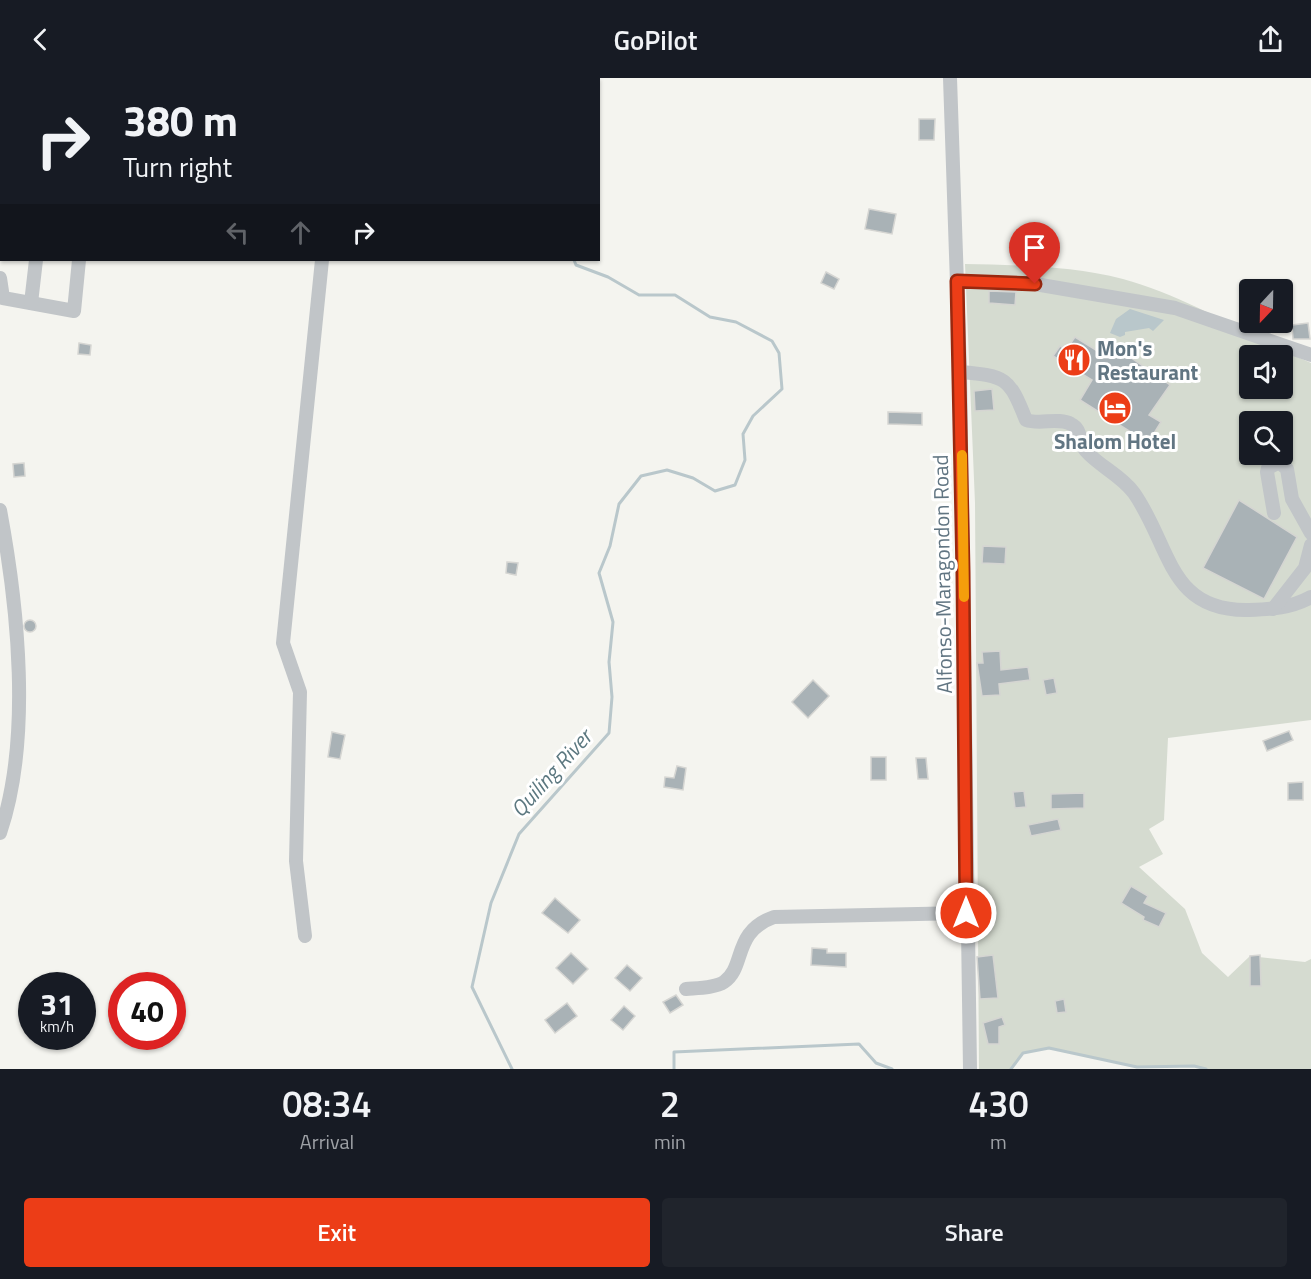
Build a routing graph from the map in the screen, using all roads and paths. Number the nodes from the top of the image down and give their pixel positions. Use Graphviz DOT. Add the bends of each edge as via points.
graph roads {
  1 [pos="950,78"];
  2 [pos="36,261"];
  3 [pos="79,261"];
  4 [pos="322,261"];
  5 [pos="0,278"];
  6 [pos="957,281"];
  7 [pos="31,303"];
  8 [pos="1311,355"];
  9 [pos="960,372"];
  10 [pos="0,510"];
  11 [pos="1274,513"];
  12 [pos="1311,533"];
  13 [pos="1311,545"];
  14 [pos="1311,597"];
  15 [pos="1273,609"];
  16 [pos="0,833"];
  17 [pos="966,913"];
  18 [pos="305,936"];
  19 [pos="686,989"];
  20 [pos="970,1069"];
  1 -- 6 [label="street, Alfonso-Maragondon Road"];
  2 -- 7 [label="street"];
  3 -- 7 [label="street" via="74,311"];
  4 -- 18 [label="street" via="283,643 300,692 296,861"];
  5 -- 7 [label="street" via="3,298"];
  6 -- 8 [label="street" via="1035,284 1175,308"];
  6 -- 9 [label="street, Alfonso-Maragondon Road"];
  9 -- 15 [label="street" via="998,376 1008,382 1026,420 1061,421 1077,429 1084,450 1118,475 1134,493 1185,587 1199,601 1226,610"];
  9 -- 17 [label="street, Alfonso-Maragondon Road"];
  10 -- 16 [label="street" via="10,565 18,712 15,778"];
  11 -- 12 [label="street" via="1266,475 1268,468 1279,462 1287,469 1292,499"];
  13 -- 15 [label="street" via="1305,568"];
  14 -- 15 [label="street" via="1293,606"];
  17 -- 19 [label="street" via="774,917 760,922 747,936 723,984"];
  17 -- 20 [label="street, Alfonso-Maragondon Road"];
}
